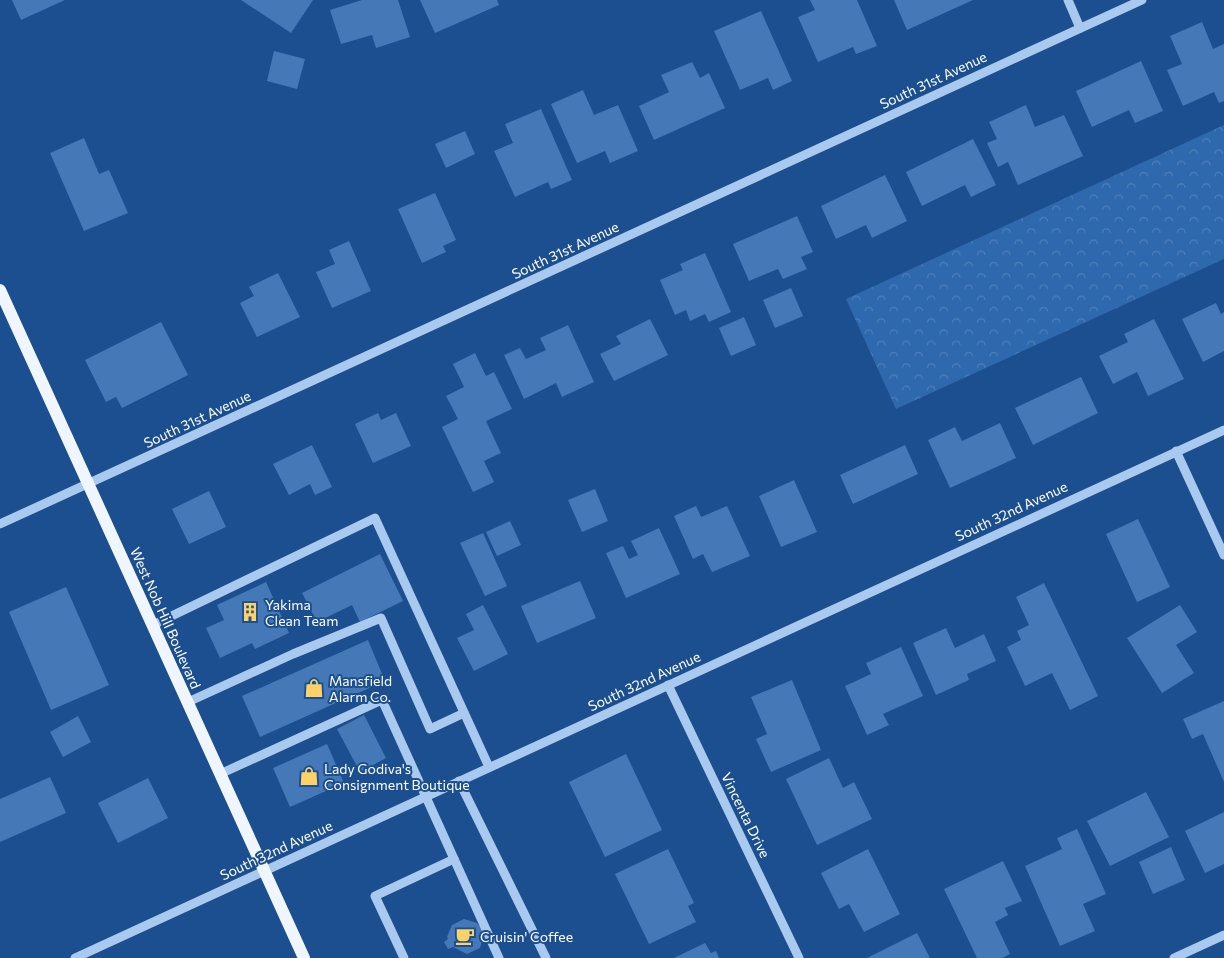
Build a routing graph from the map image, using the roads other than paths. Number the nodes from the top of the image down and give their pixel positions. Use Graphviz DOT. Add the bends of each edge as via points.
graph roads {
  1 [pos="1068,0"];
  2 [pos="1142,0"];
  3 [pos="1080,28"];
  4 [pos="0,290"];
  5 [pos="1224,430"];
  6 [pos="1176,451"];
  7 [pos="89,483"];
  8 [pos="0,524"];
  9 [pos="1224,555"];
  10 [pos="153,625"];
  11 [pos="668,685"];
  12 [pos="188,702"];
  13 [pos="464,713"];
  14 [pos="489,767"];
  15 [pos="220,774"];
  16 [pos="459,782"];
  17 [pos="426,797"];
  18 [pos="454,858"];
  19 [pos="264,871"];
  20 [pos="1224,935"];
  21 [pos="75,958"];
  22 [pos="304,958"];
  23 [pos="404,958"];
  24 [pos="499,958"];
  25 [pos="546,958"];
  26 [pos="799,958"];
  27 [pos="1174,958"];
  1 -- 3 [label="street"];
  2 -- 3 [label="street, South 31st Avenue"];
  3 -- 7 [label="street, South 31st Avenue"];
  4 -- 7 [label="main road, West Nob Hill Boulevard"];
  5 -- 6 [label="street, South 32nd Avenue"];
  6 -- 9 [label="street"];
  6 -- 11 [label="street, South 32nd Avenue"];
  7 -- 8 [label="street, South 31st Avenue"];
  7 -- 10 [label="main road, West Nob Hill Boulevard"];
  10 -- 12 [label="main road, West Nob Hill Boulevard"];
  10 -- 13 [label="street" via="375,518"];
  11 -- 14 [label="street, South 32nd Avenue"];
  11 -- 26 [label="street, Vincenta Drive"];
  12 -- 13 [label="street" via="380,618 430,729"];
  12 -- 15 [label="main road, West Nob Hill Boulevard"];
  13 -- 14 [label="street"];
  14 -- 16 [label="street, South 32nd Avenue"];
  15 -- 17 [label="street" via="382,700"];
  15 -- 19 [label="main road, West Nob Hill Boulevard"];
  16 -- 17 [label="street, South 32nd Avenue"];
  16 -- 25 [label="street"];
  17 -- 18 [label="street"];
  17 -- 19 [label="street, South 32nd Avenue"];
  18 -- 23 [label="street" via="375,896"];
  18 -- 24 [label="street"];
  19 -- 21 [label="street, South 32nd Avenue"];
  19 -- 22 [label="main road, West Nob Hill Boulevard"];
  20 -- 27 [label="street"];
}
